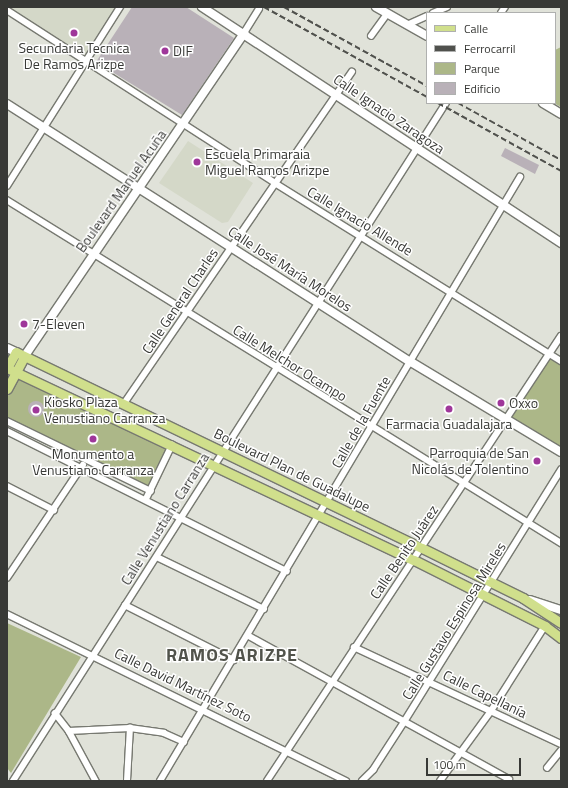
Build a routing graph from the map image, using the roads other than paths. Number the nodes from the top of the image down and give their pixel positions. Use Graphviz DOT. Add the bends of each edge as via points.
graph roads {
  1 [pos="120,7"];
  2 [pos="202,7"];
  3 [pos="376,7"];
  4 [pos="447,7"];
  5 [pos="7,10"];
  6 [pos="259,10"];
  7 [pos="435,12"];
  8 [pos="387,14"];
  9 [pos="426,16"];
  10 [pos="407,25"];
  11 [pos="244,33"];
  12 [pos="426,35"];
  13 [pos="372,36"];
  14 [pos="86,58"];
  15 [pos="352,72"];
  16 [pos="335,94"];
  17 [pos="7,104"];
  18 [pos="445,104"];
  19 [pos="545,104"];
  20 [pos="561,114"];
  21 [pos="184,123"];
  22 [pos="44,127"];
  23 [pos="415,148"];
  24 [pos="520,177"];
  25 [pos="275,183"];
  26 [pos="7,186"];
  27 [pos="140,189"];
  28 [pos="7,200"];
  29 [pos="502,206"];
  30 [pos="361,236"];
  31 [pos="561,243"];
  32 [pos="231,247"];
  33 [pos="95,254"];
  34 [pos="451,290"];
  35 [pos="318,303"];
  36 [pos="188,311"];
  37 [pos="561,336"];
  38 [pos="7,348"];
  39 [pos="16,352"];
  40 [pos="549,353"];
  41 [pos="24,357"];
  42 [pos="561,361"];
  43 [pos="411,362"];
  44 [pos="7,368"];
  45 [pos="276,369"];
  46 [pos="18,373"];
  47 [pos="7,390"];
  48 [pos="123,406"];
  49 [pos="507,418"];
  50 [pos="7,421"];
  51 [pos="22,428"];
  52 [pos="371,428"];
  53 [pos="7,431"];
  54 [pos="17,436"];
  55 [pos="172,445"];
  56 [pos="60,447"];
  57 [pos="222,452"];
  58 [pos="561,452"];
  59 [pos="56,454"];
  60 [pos="86,460"];
  61 [pos="214,465"];
  62 [pos="82,468"];
  63 [pos="561,470"];
  64 [pos="128,480"];
  65 [pos="464,481"];
  66 [pos="7,486"];
  67 [pos="123,488"];
  68 [pos="151,491"];
  69 [pos="146,499"];
  70 [pos="328,503"];
  71 [pos="54,510"];
  72 [pos="319,517"];
  73 [pos="181,518"];
  74 [pos="529,524"];
  75 [pos="561,543"];
  76 [pos="422,548"];
  77 [pos="157,557"];
  78 [pos="414,560"];
  79 [pos="288,571"];
  80 [pos="7,578"];
  81 [pos="492,583"];
  82 [pos="484,596"];
  83 [pos="125,605"];
  84 [pos="264,609"];
  85 [pos="7,614"];
  86 [pos="559,614"];
  87 [pos="545,626"];
  88 [pos="249,636"];
  89 [pos="561,638"];
  90 [pos="354,646"];
  91 [pos="91,653"];
  92 [pos="234,660"];
  93 [pos="430,681"];
  94 [pos="331,682"];
  95 [pos="202,709"];
  96 [pos="491,711"];
  97 [pos="55,713"];
  98 [pos="404,722"];
  99 [pos="130,728"];
  100 [pos="69,731"];
  101 [pos="184,742"];
  102 [pos="561,744"];
  103 [pos="287,750"];
  104 [pos="561,751"];
  105 [pos="460,753"];
  106 [pos="547,768"];
  107 [pos="509,779"];
  108 [pos="12,781"];
  109 [pos="96,781"];
  110 [pos="127,781"];
  111 [pos="160,781"];
  112 [pos="267,781"];
  113 [pos="346,781"];
  114 [pos="362,781"];
  115 [pos="440,781"];
  1 -- 14 [label="street"];
  2 -- 11 [label="street, Calle Ignacio Zaragoza"];
  3 -- 8 [label="street"];
  4 -- 7 [label="street"];
  5 -- 14 [label="street, Calle Ignacio Allende"];
  6 -- 11 [label="street, Boulevard Manuel Acuña"];
  8 -- 10 [label="street"];
  8 -- 13 [label="street"];
  9 -- 10 [label="street"];
  10 -- 12 [label="street"];
  11 -- 16 [label="street, Calle Ignacio Zaragoza"];
  11 -- 21 [label="street, Boulevard Manuel Acuña"];
  14 -- 21 [label="street, Calle Ignacio Allende"];
  14 -- 22 [label="street"];
  15 -- 16 [label="street, Calle General Charles"];
  16 -- 23 [label="street, Calle Ignacio Zaragoza"];
  16 -- 25 [label="street, Calle General Charles"];
  17 -- 22 [label="street, Calle José María Morelos"];
  18 -- 23 [label="street, Calle Venustiano Carranza"];
  19 -- 20 [label="street"];
  21 -- 25 [label="street, Calle Ignacio Allende"];
  21 -- 27 [label="street, Boulevard Manuel Acuña"];
  22 -- 26 [label="street"];
  22 -- 27 [label="street, Calle José María Morelos"];
  23 -- 29 [label="street, Calle Ignacio Zaragoza"];
  23 -- 30 [label="street, Calle Venustiano Carranza"];
  24 -- 29 [label="street, Calle de la Fuente"];
  25 -- 30 [label="street, Calle Ignacio Allende"];
  25 -- 32 [label="street, Calle General Charles"];
  27 -- 32 [label="street, Calle José María Morelos"];
  27 -- 33 [label="street, Boulevard Manuel Acuña"];
  28 -- 33 [label="street, Calle Melchor Ocampo"];
  29 -- 31 [label="street, Calle Ignacio Zaragoza"];
  29 -- 34 [label="street, Calle de la Fuente"];
  30 -- 34 [label="street, Calle Ignacio Allende"];
  30 -- 35 [label="street, Calle Venustiano Carranza"];
  32 -- 35 [label="street, Calle José María Morelos"];
  32 -- 36 [label="street, Calle General Charles"];
  33 -- 36 [label="street, Calle Melchor Ocampo"];
  33 -- 41 [label="street, Boulevard Manuel Acuña"];
  34 -- 40 [label="street, Calle Ignacio Allende"];
  34 -- 43 [label="street, Calle de la Fuente"];
  35 -- 43 [label="street, Calle José María Morelos"];
  35 -- 45 [label="street, Calle Venustiano Carranza"];
  36 -- 45 [label="street, Calle Melchor Ocampo"];
  36 -- 48 [label="street, Calle General Charles"];
  37 -- 40 [label="street, Calle Benito Juárez"];
  38 -- 39 [label="street, Boulevard Plan de Guadalupe"];
  39 -- 41 [label="main road, Boulevard Plan de Guadalupe"];
  39 -- 44 [label="main road"];
  40 -- 42 [label="street, Calle Ignacio Allende"];
  40 -- 49 [label="street, Calle Benito Juárez"];
  41 -- 46 [label="main road, Boulevard Manuel Acuña"];
  41 -- 48 [label="main road, Boulevard Plan de Guadalupe"];
  43 -- 49 [label="street, Calle José María Morelos"];
  43 -- 52 [label="street, Calle de la Fuente"];
  44 -- 46 [label="main road, Boulevard Plan de Guadalupe"];
  45 -- 52 [label="street, Calle Melchor Ocampo"];
  45 -- 57 [label="street, Calle Venustiano Carranza"];
  46 -- 47 [label="main road, Boulevard Manuel Acuña"];
  46 -- 55 [label="main road, Boulevard Plan de Guadalupe"];
  48 -- 57 [label="main road, Boulevard Plan de Guadalupe"];
  49 -- 58 [label="street, Calle José María Morelos"];
  49 -- 65 [label="street, Calle Benito Juárez"];
  50 -- 51 [label="street"];
  51 -- 54 [label="street"];
  51 -- 56 [label="street"];
  52 -- 65 [label="street, Calle Melchor Ocampo"];
  52 -- 70 [label="street, Calle de la Fuente"];
  53 -- 54 [label="street"];
  54 -- 59 [label="street"];
  55 -- 61 [label="main road, Boulevard Plan de Guadalupe"];
  55 -- 68 [label="street"];
  56 -- 59 [label="street"];
  56 -- 60 [label="street"];
  57 -- 61 [label="street, Calle Venustiano Carranza"];
  57 -- 70 [label="main road, Boulevard Plan de Guadalupe"];
  59 -- 62 [label="street"];
  60 -- 62 [label="street"];
  60 -- 64 [label="street"];
  61 -- 72 [label="main road, Boulevard Plan de Guadalupe"];
  61 -- 73 [label="street, Calle Venustiano Carranza"];
  62 -- 67 [label="street"];
  62 -- 71 [label="street"];
  63 -- 74 [label="street, Calle Gustavo Espinosa Mireles"];
  64 -- 67 [label="street"];
  64 -- 68 [label="street"];
  65 -- 74 [label="street, Calle Melchor Ocampo"];
  65 -- 76 [label="street, Calle Benito Juárez"];
  66 -- 71 [label="street"];
  67 -- 69 [label="street"];
  68 -- 69 [label="street"];
  69 -- 73 [label="street"];
  70 -- 72 [label="street, Calle de la Fuente"];
  70 -- 76 [label="main road, Boulevard Plan de Guadalupe"];
  71 -- 80 [label="street"];
  72 -- 78 [label="main road, Boulevard Plan de Guadalupe"];
  72 -- 79 [label="street, Calle de la Fuente"];
  73 -- 77 [label="street, Calle Venustiano Carranza"];
  73 -- 79 [label="street"];
  74 -- 75 [label="street, Calle Melchor Ocampo"];
  74 -- 81 [label="street, Calle Gustavo Espinosa Mireles"];
  76 -- 78 [label="street, Calle Benito Juárez"];
  76 -- 81 [label="main road, Boulevard Plan de Guadalupe"];
  77 -- 83 [label="street, Calle Venustiano Carranza"];
  77 -- 84 [label="street"];
  78 -- 82 [label="main road, Boulevard Plan de Guadalupe"];
  78 -- 90 [label="street, Calle Benito Juárez"];
  79 -- 84 [label="street, Calle de la Fuente"];
  81 -- 82 [label="street, Calle Gustavo Espinosa Mireles"];
  81 -- 86 [label="main road, Boulevard Plan de Guadalupe"];
  82 -- 87 [label="main road, Boulevard Plan de Guadalupe"];
  82 -- 93 [label="street, Calle Gustavo Espinosa Mireles"];
  83 -- 91 [label="street, Calle Venustiano Carranza"];
  83 -- 92 [label="street"];
  84 -- 88 [label="street, Calle de la Fuente"];
  85 -- 91 [label="street, Calle David Martínez Soto"];
  87 -- 89 [label="main road, Boulevard Plan de Guadalupe"];
  87 -- 96 [label="street"];
  88 -- 92 [label="street, Calle de la Fuente"];
  88 -- 94 [label="street"];
  90 -- 93 [label="street, Calle Capellanía"];
  90 -- 94 [label="street, Calle Benito Juárez"];
  91 -- 95 [label="street, Calle David Martínez Soto"];
  91 -- 97 [label="street, Calle Venustiano Carranza"];
  92 -- 95 [label="street, Calle de la Fuente"];
  93 -- 96 [label="street, Calle Capellanía"];
  93 -- 98 [label="street, Calle Gustavo Espinosa Mireles"];
  94 -- 98 [label="street"];
  94 -- 103 [label="street, Calle Benito Juárez"];
  95 -- 101 [label="street, Calle de la Fuente"];
  95 -- 103 [label="street, Calle David Martínez Soto"];
  96 -- 102 [label="street, Calle Capellanía"];
  96 -- 105 [label="street"];
  97 -- 100 [label="street"];
  97 -- 108 [label="street, Calle Venustiano Carranza"];
  98 -- 105 [label="street"];
  98 -- 114 [label="street, Calle Gustavo Espinosa Mireles" via="373,770"];
  99 -- 100 [label="street"];
  99 -- 101 [label="street" via="164,733"];
  99 -- 110 [label="street"];
  100 -- 109 [label="street"];
  101 -- 111 [label="street, Calle de la Fuente"];
  103 -- 112 [label="street, Calle Benito Juárez"];
  103 -- 113 [label="street, Calle David Martínez Soto"];
  104 -- 106 [label="street"];
  105 -- 107 [label="street"];
  105 -- 115 [label="street"];
}
